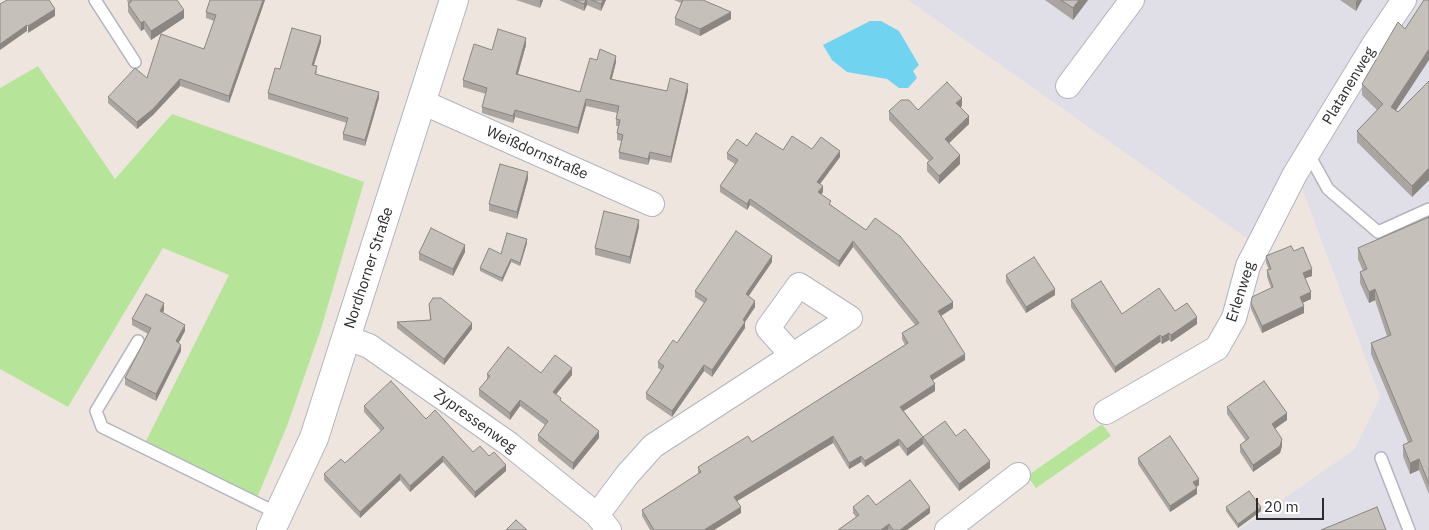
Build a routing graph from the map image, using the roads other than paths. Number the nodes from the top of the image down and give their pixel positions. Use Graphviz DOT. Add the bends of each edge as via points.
graph roads {
  1 [pos="95,0"];
  2 [pos="454,0"];
  3 [pos="1132,0"];
  4 [pos="1404,0"];
  5 [pos="135,62"];
  6 [pos="1068,86"];
  7 [pos="422,102"];
  8 [pos="1308,153"];
  9 [pos="1295,174"];
  10 [pos="652,204"];
  11 [pos="1429,209"];
  12 [pos="347,338"];
  13 [pos="138,341"];
  14 [pos="792,355"];
  15 [pos="1106,412"];
  16 [pos="1381,458"];
  17 [pos="1018,476"];
  18 [pos="275,522"];
  19 [pos="603,522"];
  20 [pos="947,530"];
  21 [pos="1409,530"];
  1 -- 5 [label="lane"];
  2 -- 7 [label="street, Nordhorner Straße"];
  3 -- 6 [label="street"];
  4 -- 8 [label="street, Platanenweg"];
  7 -- 10 [label="street, Weißdornstraße"];
  7 -- 12 [label="street, Nordhorner Straße"];
  8 -- 9 [label="street, Platanenweg"];
  8 -- 11 [label="lane" via="1328,189 1378,232"];
  9 -- 15 [label="street, Erlenweg" via="1248,266 1234,318 1217,348"];
  12 -- 18 [label="street, Nordhorner Straße" via="314,438"];
  12 -- 19 [label="street, Zypressenweg" via="369,346 501,439"];
  13 -- 18 [label="lane" via="96,412 102,427"];
  14 -- 19 [label="street, Zypressenweg" via="653,446 627,475"];
  16 -- 21 [label="lane"];
  17 -- 20 [label="street"];
}
